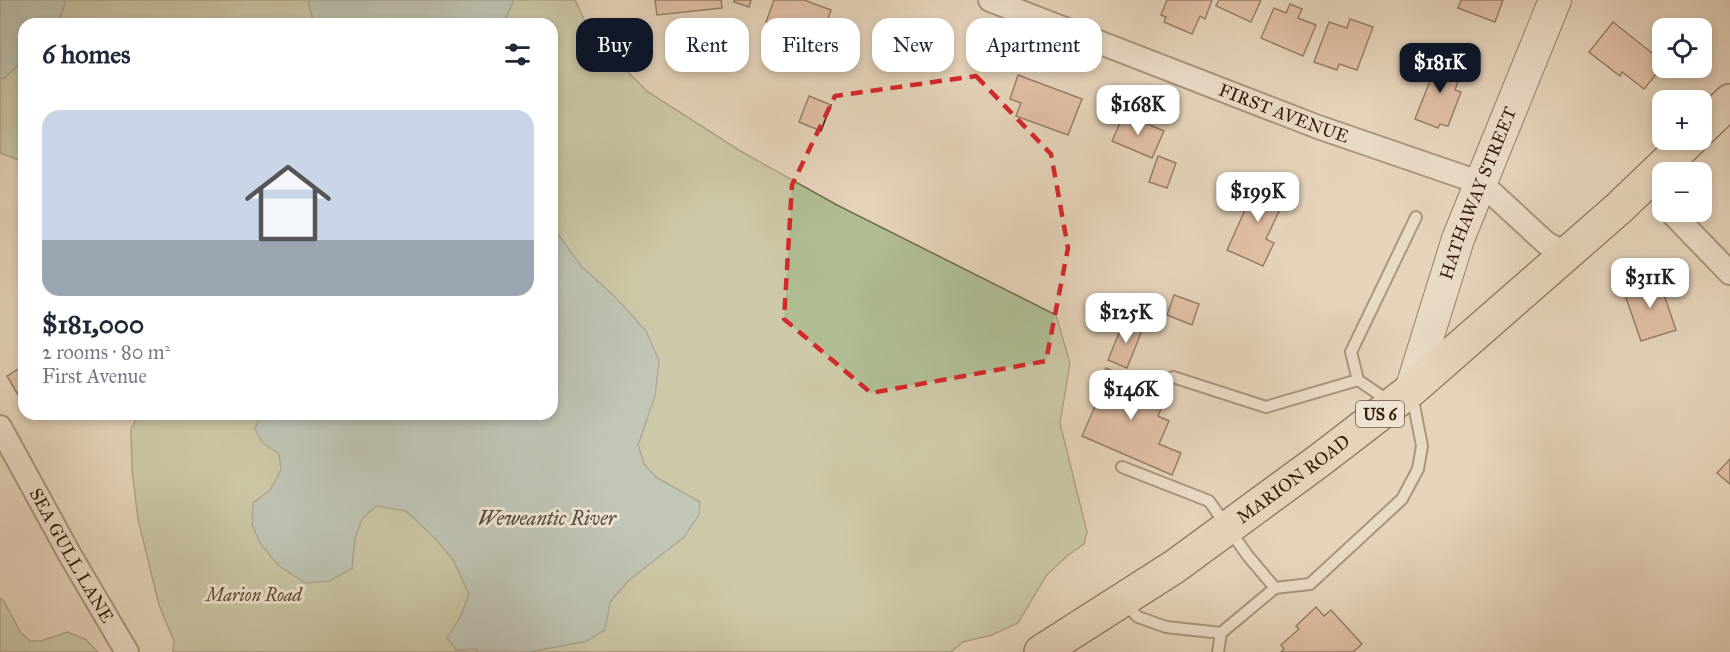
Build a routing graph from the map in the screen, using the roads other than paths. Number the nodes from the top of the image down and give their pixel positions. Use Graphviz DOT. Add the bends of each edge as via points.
graph roads {
  1 [pos="990,0"];
  2 [pos="1556,0"];
  3 [pos="1730,101"];
  4 [pos="1712,118"];
  5 [pos="1481,183"];
  6 [pos="1652,194"];
  7 [pos="1416,217"];
  8 [pos="1681,222"];
  9 [pos="1567,254"];
  10 [pos="1730,273"];
  11 [pos="1173,377"];
  12 [pos="1358,380"];
  13 [pos="1402,397"];
  14 [pos="0,427"];
  15 [pos="1122,467"];
  16 [pos="1228,527"];
  17 [pos="1275,588"];
  18 [pos="1122,601"];
  19 [pos="1221,633"];
  20 [pos="127,652"];
  21 [pos="1041,652"];
  22 [pos="1218,652"];
  1 -- 5 [label="street, FIRST AVENUE" via="1318,127"];
  2 -- 5 [label="street, HATHAWAY STREET"];
  3 -- 4 [label="main road"];
  5 -- 9 [label="street" via="1546,243"];
  5 -- 13 [label="street, HATHAWAY STREET"];
  6 -- 9 [label="main road, MARION ROAD / US 6"];
  7 -- 12 [label="lane" via="1351,352"];
  8 -- 10 [label="street"];
  9 -- 13 [label="main road, MARION ROAD / US 6"];
  11 -- 12 [label="lane" via="1266,407"];
  12 -- 13 [label="lane"];
  13 -- 16 [label="main road, MARION ROAD / US 6"];
  13 -- 17 [label="lane" via="1422,446 1418,469 1402,499 1310,584"];
  14 -- 20 [label="street, SEA GULL LANE"];
  15 -- 16 [label="lane" via="1209,501"];
  16 -- 17 [label="lane"];
  16 -- 18 [label="main road, MARION ROAD / US 6"];
  17 -- 19 [label="lane"];
  18 -- 19 [label="lane" via="1138,617 1167,627"];
  18 -- 21 [label="main road, MARION ROAD / US 6"];
  19 -- 22 [label="lane"];
}
